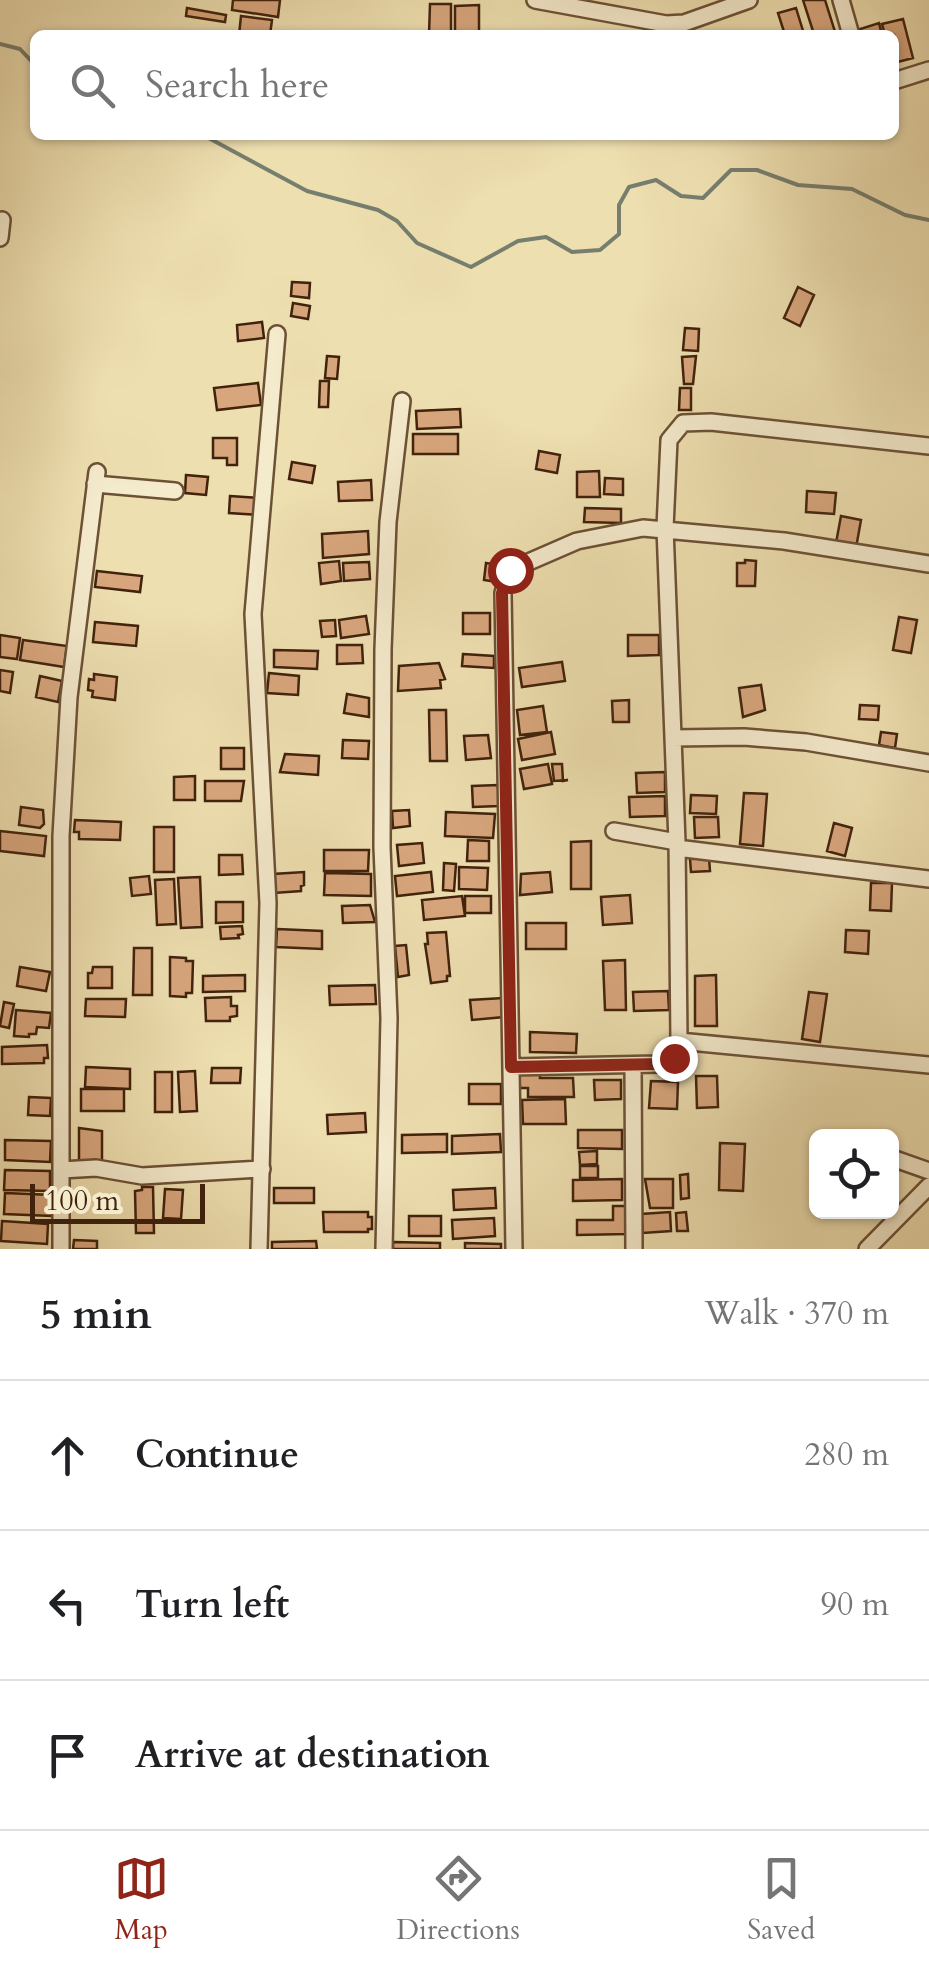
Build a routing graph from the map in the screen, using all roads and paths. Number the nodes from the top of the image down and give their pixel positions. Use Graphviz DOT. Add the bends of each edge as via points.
graph roads {
  1 [pos="535,0"];
  2 [pos="749,0"];
  3 [pos="841,0"];
  4 [pos="561,3"];
  5 [pos="849,30"];
  6 [pos="929,70"];
  7 [pos="899,79"];
  8 [pos="2,220"];
  9 [pos="0,238"];
  10 [pos="278,334"];
  11 [pos="402,401"];
  12 [pos="929,446"];
  13 [pos="175,491"];
  14 [pos="665,528"];
  15 [pos="929,564"];
  16 [pos="673,738"];
  17 [pos="929,763"];
  18 [pos="614,831"];
  19 [pos="677,845"];
  20 [pos="929,879"];
  21 [pos="679,1041"];
  22 [pos="633,1065"];
  23 [pos="929,1066"];
  24 [pos="511,1067"];
  25 [pos="899,1160"];
  26 [pos="262,1168"];
  27 [pos="61,1170"];
  28 [pos="929,1171"];
  29 [pos="929,1186"];
  30 [pos="61,1249"];
  31 [pos="258,1249"];
  32 [pos="384,1249"];
  33 [pos="514,1249"];
  34 [pos="634,1249"];
  35 [pos="867,1249"];
  1 -- 4 [label="street"];
  2 -- 4 [label="street" via="684,24"];
  3 -- 5 [label="street"];
  6 -- 7 [label="street"];
  8 -- 9 [label="street"];
  10 -- 26 [label="street" via="253,614 268,903"];
  11 -- 32 [label="street" via="383,650 389,1018"];
  12 -- 14 [label="street" via="684,423 669,440"];
  13 -- 27 [label="street" via="96,478 69,697 61,836"];
  14 -- 15 [label="street"];
  14 -- 16 [label="street"];
  14 -- 24 [label="street" via="577,541 510,570 502,593"];
  16 -- 17 [label="street" via="790,741"];
  16 -- 19 [label="street"];
  18 -- 19 [label="street"];
  19 -- 20 [label="street"];
  19 -- 21 [label="street"];
  21 -- 22 [label="street" via="674,1058"];
  21 -- 23 [label="street"];
  22 -- 24 [label="street"];
  22 -- 34 [label="street"];
  24 -- 33 [label="street"];
  25 -- 28 [label="street"];
  26 -- 27 [label="street" via="142,1176"];
  26 -- 31 [label="street"];
  27 -- 30 [label="street"];
  29 -- 35 [label="street"];
}
